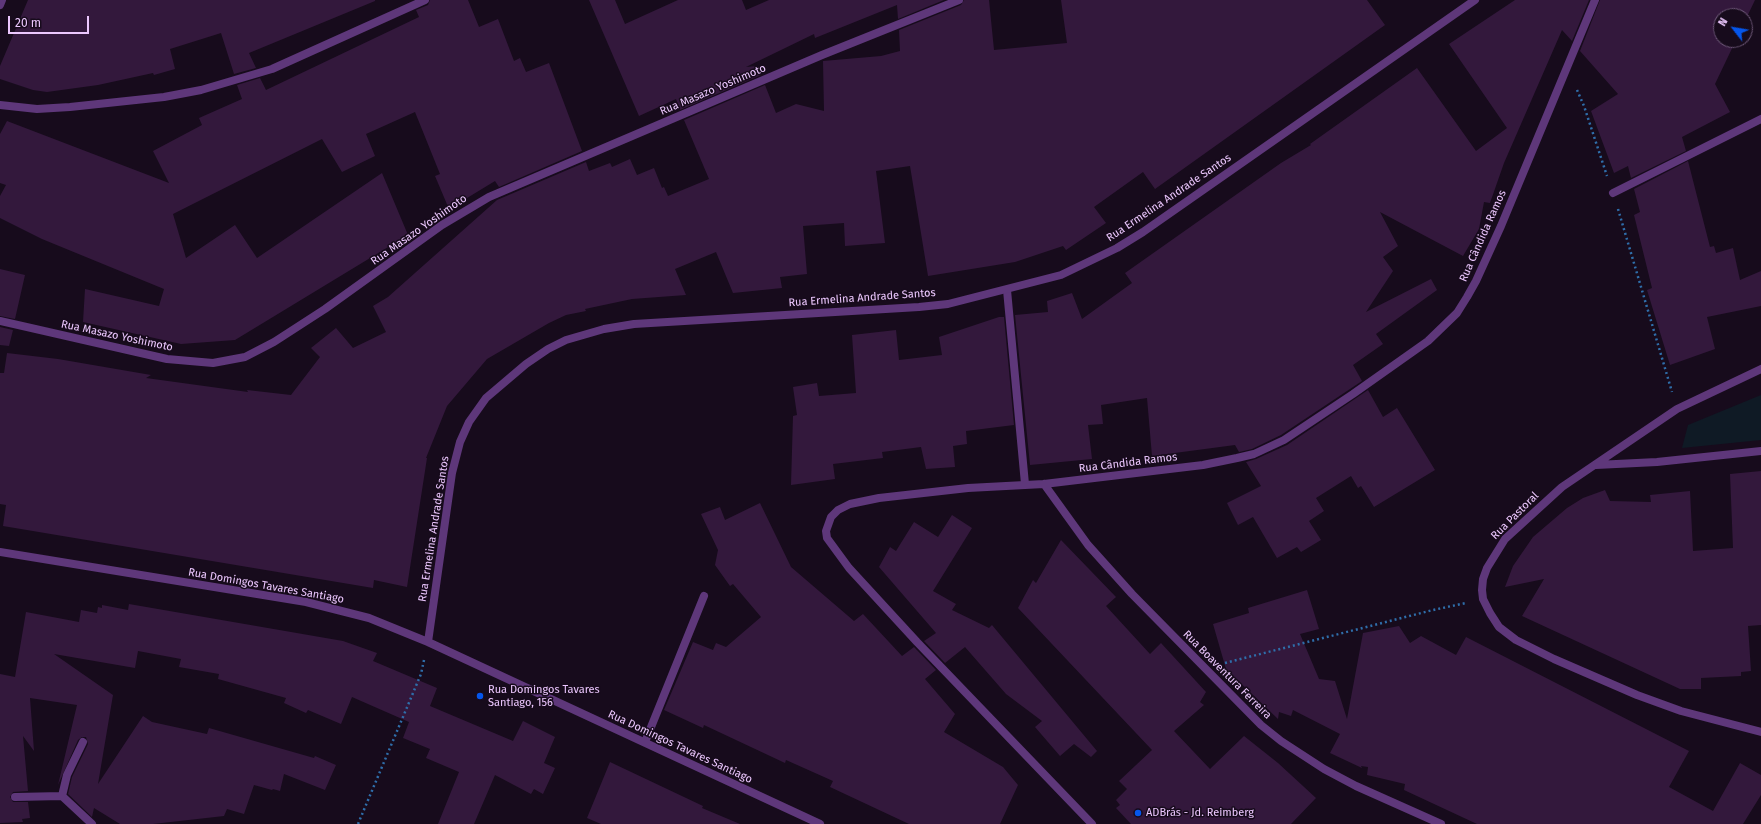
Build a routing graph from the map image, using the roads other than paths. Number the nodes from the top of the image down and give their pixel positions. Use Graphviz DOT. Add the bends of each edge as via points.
graph roads {
  1 [pos="2,0"];
  2 [pos="425,0"];
  3 [pos="959,0"];
  4 [pos="1475,0"];
  5 [pos="1595,0"];
  6 [pos="0,5"];
  7 [pos="0,105"];
  8 [pos="1761,119"];
  9 [pos="1613,193"];
  10 [pos="1007,290"];
  11 [pos="0,322"];
  12 [pos="1761,369"];
  13 [pos="1761,451"];
  14 [pos="1596,465"];
  15 [pos="1025,484"];
  16 [pos="1044,484"];
  17 [pos="0,552"];
  18 [pos="704,596"];
  19 [pos="428,642"];
  20 [pos="1761,732"];
  21 [pos="83,742"];
  22 [pos="645,742"];
  23 [pos="62,796"];
  24 [pos="15,797"];
  25 [pos="92,824"];
  26 [pos="820,824"];
  27 [pos="1092,824"];
  28 [pos="1441,824"];
  1 -- 6 [label="street"];
  2 -- 7 [label="street" via="272,70 201,90 164,97 70,107 37,109"];
  3 -- 11 [label="street, Rua Masazo Yoshimoto" via="822,55 489,197 448,221 325,309 274,342 245,357 214,363 167,359"];
  4 -- 10 [label="street, Rua Ermelina Andrade Santos" via="1143,232 1117,248 1061,275"];
  5 -- 16 [label="street, Rua Cândida Ramos" via="1476,281 1457,313 1428,341 1284,440 1254,454 1203,465"];
  8 -- 9 [label="street"];
  10 -- 15 [label="street"];
  10 -- 19 [label="street, Rua Ermelina Andrade Santos" via="948,304 919,307 634,324 604,329 566,340 548,349 520,368 486,398 469,422 460,442 452,473"];
  12 -- 14 [label="street, Rua Pastoral" via="1677,409"];
  13 -- 14 [label="street" via="1657,462"];
  14 -- 20 [label="street, Rua Pastoral" via="1562,486 1504,539 1483,579 1483,599 1490,613 1499,627 1516,640 1554,659 1681,711"];
  15 -- 16 [label="street, Rua Cândida Ramos"];
  15 -- 27 [label="street, Rua Cândida Ramos" via="912,494 850,504 831,517 826,531 827,538 877,600"];
  16 -- 28 [label="street, Rua Boaventura Ferreira" via="1088,545 1132,594 1261,725 1301,755 1356,786"];
  17 -- 19 [label="street, Rua Domingos Tavares Santiago" via="306,602 369,618"];
  18 -- 22 [label="street"];
  19 -- 22 [label="street, Rua Domingos Tavares Santiago" via="542,697"];
  21 -- 23 [label="street" via="67,775"];
  22 -- 26 [label="street, Rua Domingos Tavares Santiago"];
  23 -- 24 [label="street"];
  23 -- 25 [label="street"];
}
